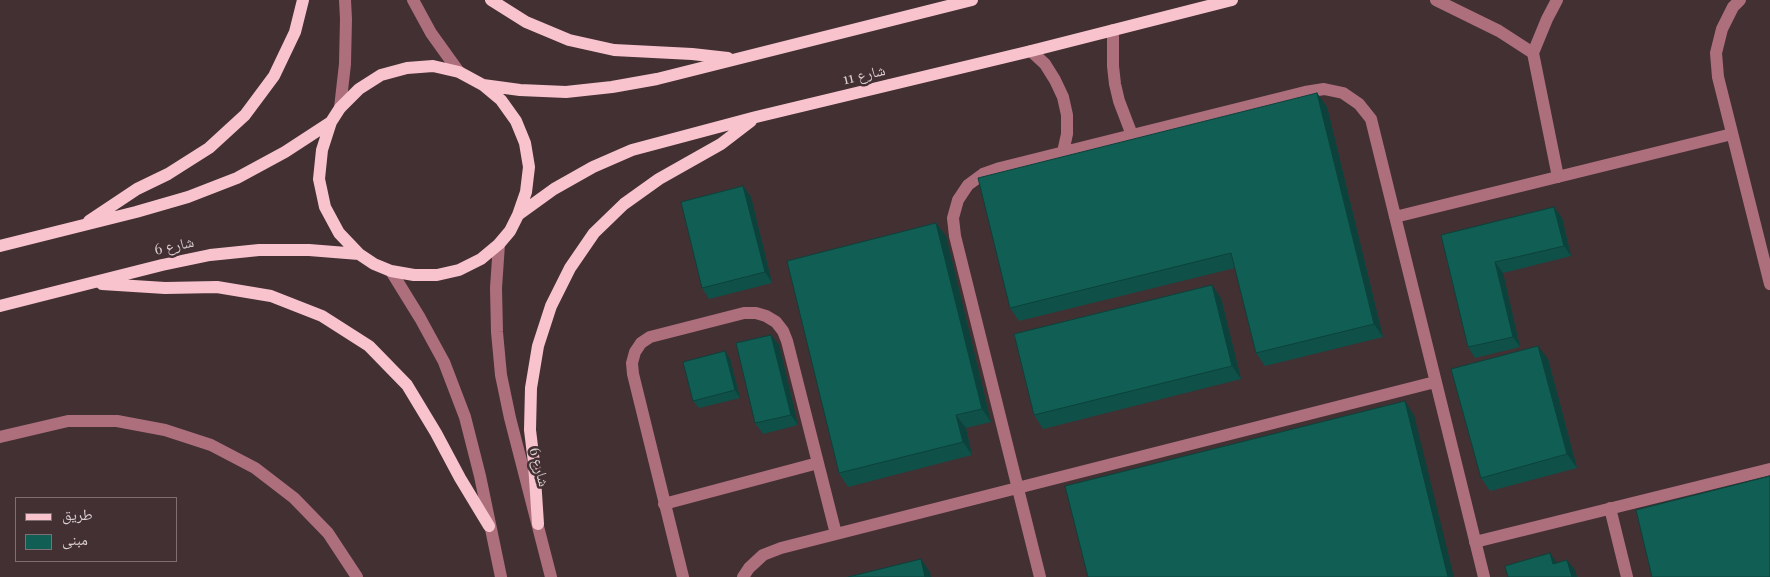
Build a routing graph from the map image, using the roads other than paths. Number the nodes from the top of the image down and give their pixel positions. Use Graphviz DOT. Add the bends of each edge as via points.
graph roads {
  1 [pos="303,0"];
  2 [pos="345,0"];
  3 [pos="413,0"];
  4 [pos="491,0"];
  5 [pos="972,0"];
  6 [pos="1232,0"];
  7 [pos="1436,0"];
  8 [pos="1557,0"];
  9 [pos="1740,0"];
  10 [pos="1113,30"];
  11 [pos="1031,51"];
  12 [pos="1533,52"];
  13 [pos="736,59"];
  14 [pos="459,72"];
  15 [pos="483,84"];
  16 [pos="340,108"];
  17 [pos="756,117"];
  18 [pos="331,122"];
  19 [pos="1732,134"];
  20 [pos="1132,135"];
  21 [pos="1063,152"];
  22 [pos="1558,177"];
  23 [pos="518,215"];
  24 [pos="1396,217"];
  25 [pos="82,226"];
  26 [pos="499,244"];
  27 [pos="0,246"];
  28 [pos="358,254"];
  29 [pos="391,271"];
  30 [pos="90,284"];
  31 [pos="1770,284"];
  32 [pos="0,306"];
  33 [pos="1435,382"];
  34 [pos="0,437"];
  35 [pos="818,463"];
  36 [pos="1770,469"];
  37 [pos="1018,487"];
  38 [pos="664,504"];
  39 [pos="1610,508"];
  40 [pos="538,524"];
  41 [pos="489,526"];
  42 [pos="836,534"];
  43 [pos="1475,542"];
  44 [pos="357,577"];
  45 [pos="500,577"];
  46 [pos="551,577"];
  47 [pos="683,577"];
  48 [pos="743,577"];
  49 [pos="1040,577"];
  50 [pos="1484,577"];
  51 [pos="1627,577"];
  1 -- 25 [label="main road" via="295,32 274,76 245,115 209,148"];
  2 -- 16 [label="street" via="345,64"];
  3 -- 14 [label="street"];
  4 -- 13 [label="main road" via="526,22 569,40 614,50"];
  5 -- 13 [label="main road"];
  6 -- 10 [label="main road, شارع 11"];
  7 -- 12 [label="street"];
  8 -- 12 [label="street"];
  9 -- 19 [label="street" via="1722,29 1716,53 1718,77"];
  10 -- 11 [label="main road, شارع 11"];
  10 -- 20 [label="street" via="1115,84"];
  11 -- 17 [label="main road, شارع 11"];
  11 -- 21 [label="street" via="1045,64 1063,97 1067,115"];
  12 -- 22 [label="street"];
  13 -- 15 [label="main road" via="612,88 566,92"];
  14 -- 15 [label="main road"];
  14 -- 16 [label="main road" via="433,66 381,75 359,89"];
  15 -- 23 [label="main road" via="516,120 525,143 527,184"];
  16 -- 18 [label="main road"];
  17 -- 23 [label="main road, شارع 11" via="632,150 554,189"];
  17 -- 40 [label="main road" via="721,144 658,179 624,204 594,233 570,268 551,306 538,346 531,388 530,430"];
  18 -- 25 [label="main road" via="238,178 188,197"];
  18 -- 28 [label="main road" via="322,150 319,179 325,207 339,233"];
  19 -- 22 [label="street"];
  19 -- 31 [label="street"];
  20 -- 21 [label="street"];
  20 -- 24 [label="street" via="1305,92 1324,89 1343,93 1359,104 1371,119"];
  21 -- 37 [label="street" via="983,174 968,185 958,200 953,218"];
  22 -- 24 [label="street"];
  23 -- 26 [label="main road"];
  24 -- 33 [label="street"];
  25 -- 27 [label="main road"];
  26 -- 29 [label="main road" via="459,270 414,276"];
  26 -- 40 [label="street, شارع 6" via="496,288 501,375"];
  28 -- 29 [label="main road"];
  28 -- 30 [label="main road, شارع 6" via="269,250 210,255 162,264"];
  29 -- 41 [label="street" via="444,362 465,417"];
  30 -- 32 [label="main road, شارع 6"];
  30 -- 41 [label="main road" via="217,287 271,296 322,316 369,346 407,385"];
  33 -- 37 [label="street"];
  33 -- 43 [label="street"];
  34 -- 44 [label="street" via="68,421 117,421 165,430 211,445 255,468 294,498 328,533"];
  35 -- 38 [label="street"];
  35 -- 38 [label="street" via="787,341 776,322 756,313 744,313 660,334 641,344 632,363"];
  35 -- 42 [label="street"];
  36 -- 39 [label="street"];
  37 -- 42 [label="street"];
  37 -- 49 [label="street"];
  38 -- 47 [label="street"];
  39 -- 43 [label="street"];
  39 -- 51 [label="street"];
  40 -- 46 [label="street, شارع 6"];
  41 -- 45 [label="street"];
  42 -- 48 [label="street" via="763,555"];
  43 -- 50 [label="street"];
}
